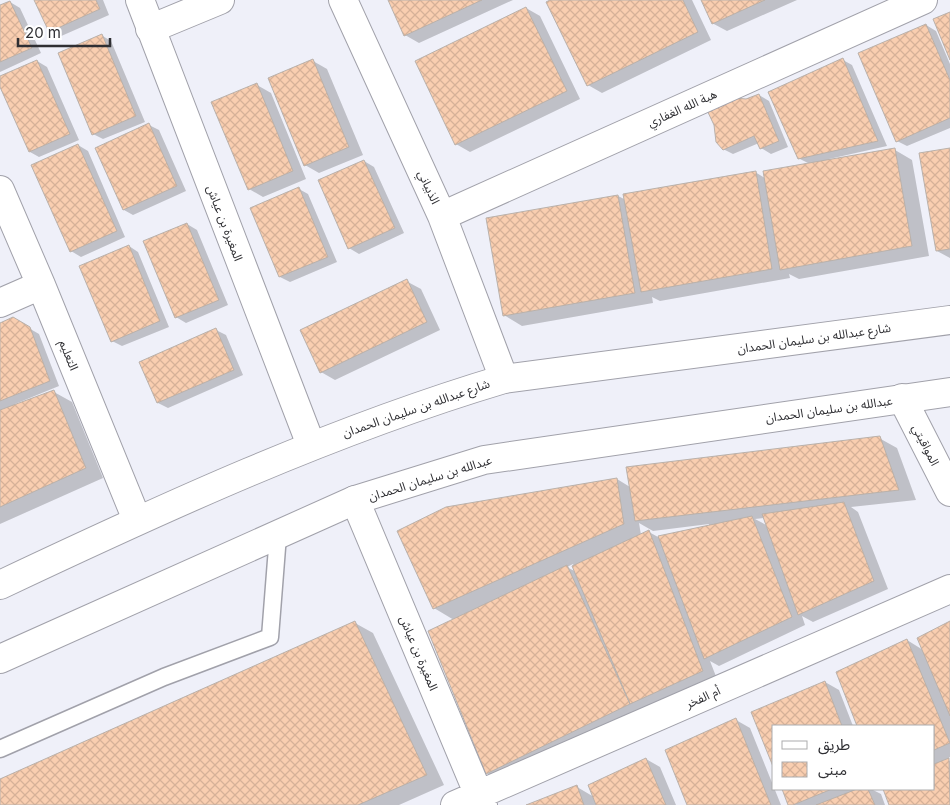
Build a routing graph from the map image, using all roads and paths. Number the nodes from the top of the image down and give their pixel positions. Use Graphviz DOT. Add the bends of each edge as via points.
graph roads {
  1 [pos="140,0"];
  2 [pos="220,0"];
  3 [pos="343,0"];
  4 [pos="922,0"];
  5 [pos="150,29"];
  6 [pos="0,190"];
  7 [pos="442,216"];
  8 [pos="41,285"];
  9 [pos="0,303"];
  10 [pos="950,320"];
  11 [pos="504,378"];
  12 [pos="950,392"];
  13 [pos="902,398"];
  14 [pos="311,445"];
  15 [pos="950,492"];
  16 [pos="355,500"];
  17 [pos="137,520"];
  18 [pos="278,535"];
  19 [pos="0,585"];
  20 [pos="950,589"];
  21 [pos="0,659"];
  22 [pos="0,749"];
  23 [pos="472,802"];
  1 -- 5 [label="street, المغيرة بن عياش"];
  2 -- 5 [label="street"];
  3 -- 7 [label="street, الذبياني"];
  4 -- 7 [label="street, هبة الله الغفاري"];
  5 -- 14 [label="street, المغيرة بن عياش"];
  6 -- 8 [label="street, التعليم"];
  7 -- 11 [label="street, الذبياني"];
  8 -- 9 [label="street"];
  8 -- 17 [label="street, التعليم"];
  10 -- 11 [label="street, شارع عبدالله بن سليمان الحمدان"];
  11 -- 14 [label="street, شارع عبدالله بن سليمان الحمدان"];
  12 -- 13 [label="street, عبدالله بن سليمان الحمدان"];
  13 -- 15 [label="street, المواقيتي"];
  13 -- 16 [label="street, عبدالله بن سليمان الحمدان" via="484,460"];
  14 -- 17 [label="street, شارع عبدالله بن سليمان الحمدان"];
  16 -- 18 [label="street, عبدالله بن سليمان الحمدان"];
  16 -- 23 [label="street, المغيرة بن عياش"];
  17 -- 19 [label="street, شارع عبدالله بن سليمان الحمدان"];
  18 -- 21 [label="street, عبدالله بن سليمان الحمدان"];
  18 -- 22 [label="lane" via="270,637 164,677"];
  20 -- 23 [label="street, أم الفخر"];
}
